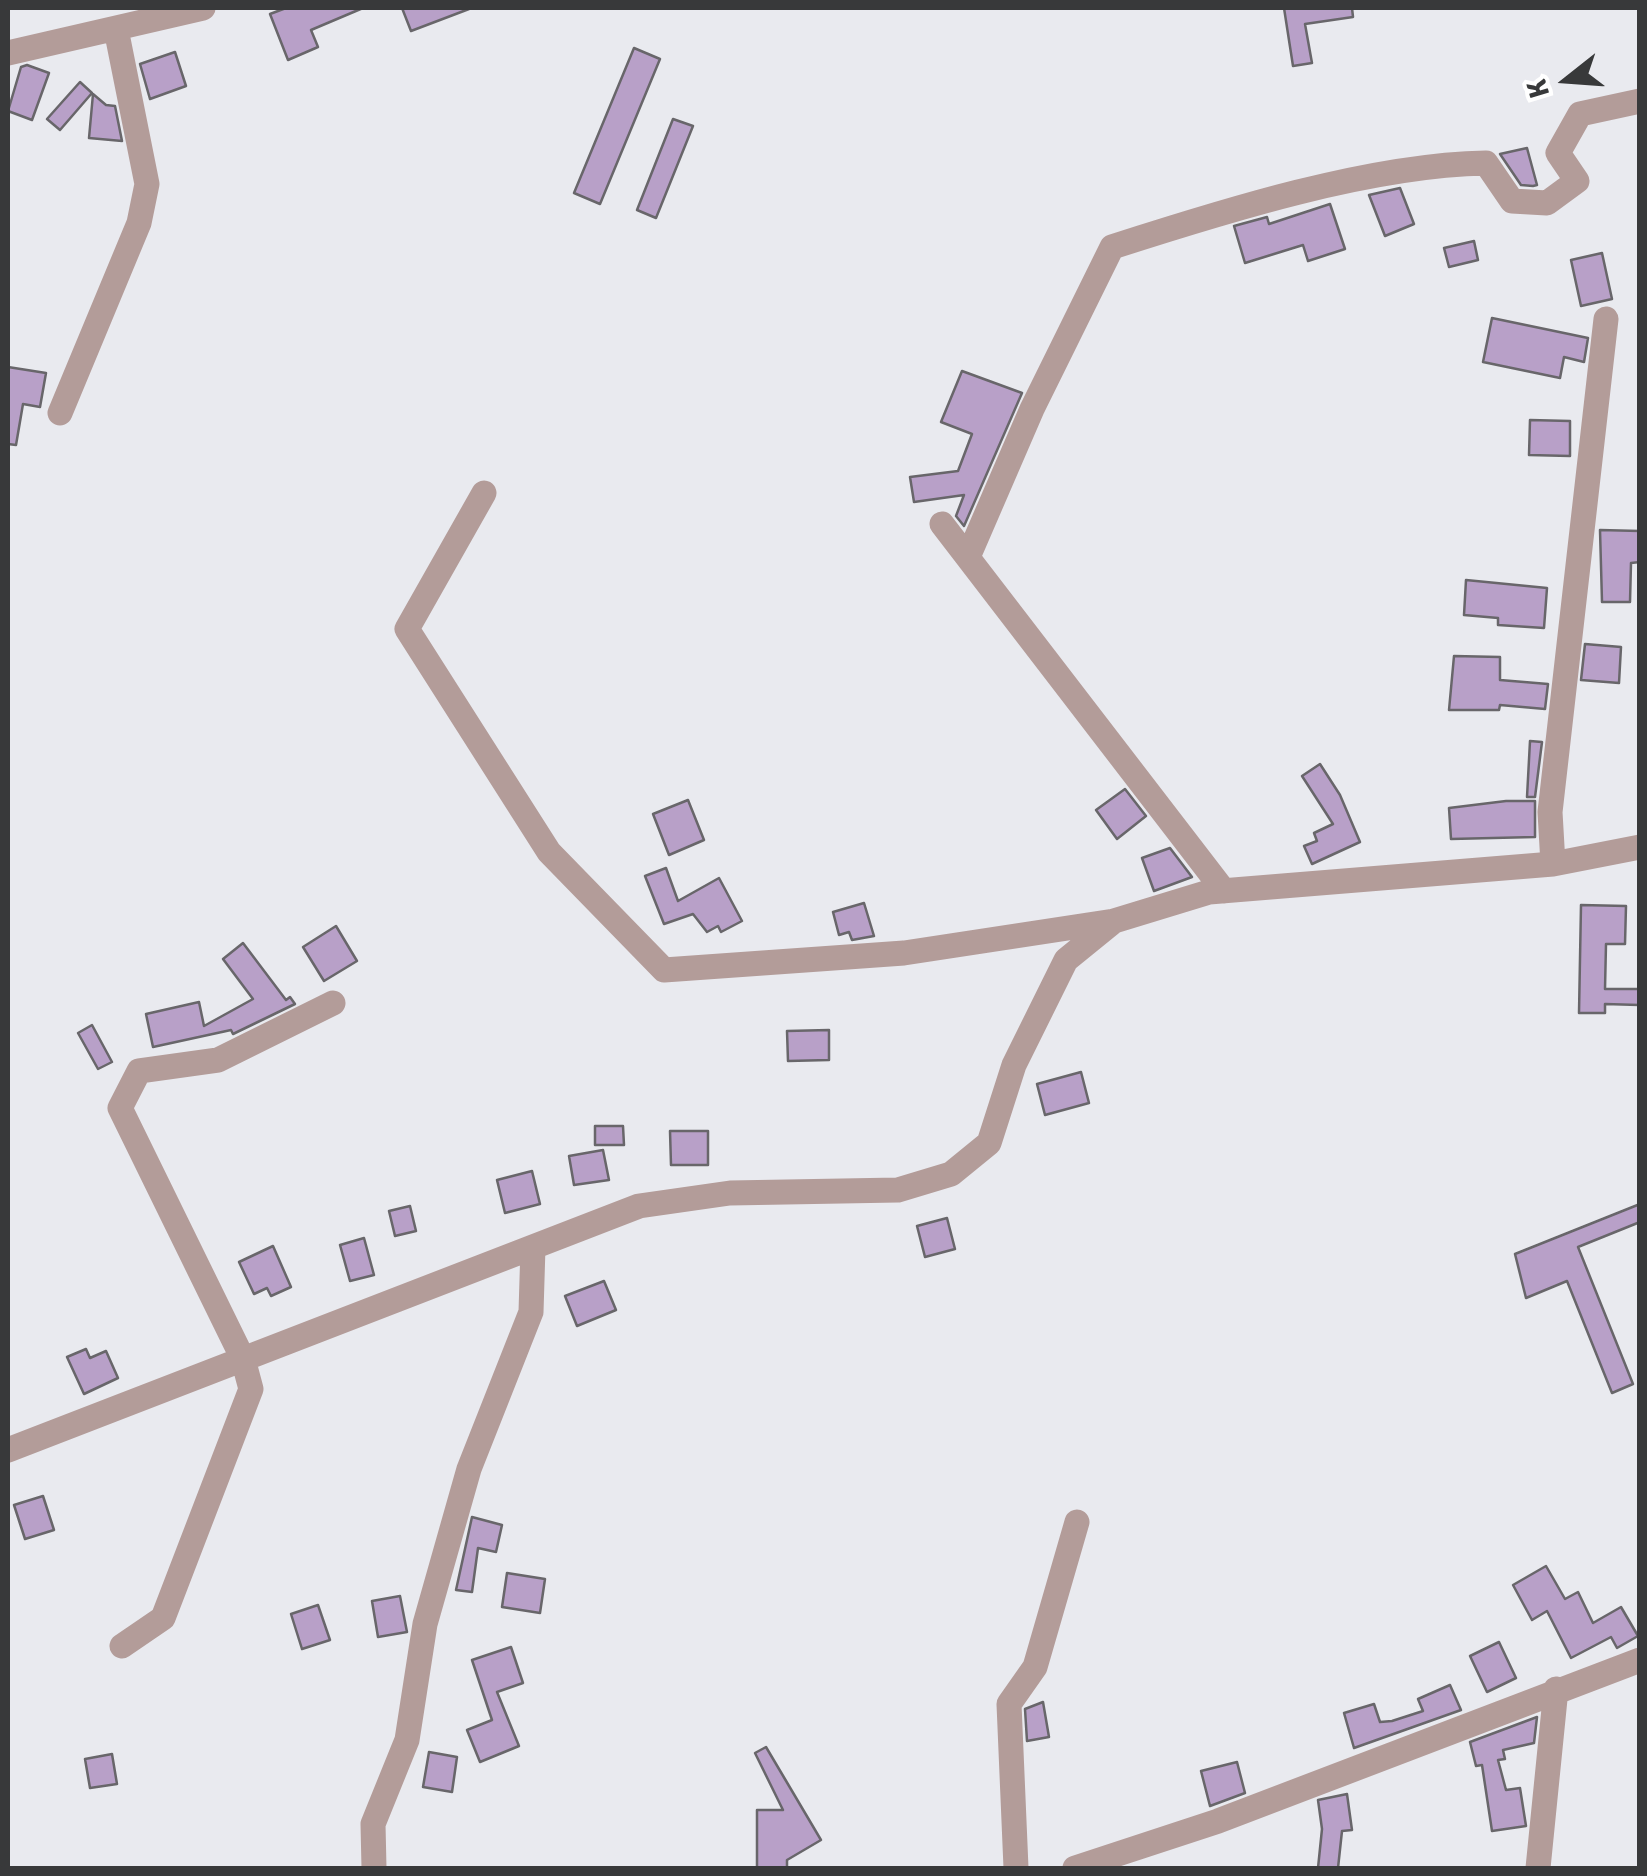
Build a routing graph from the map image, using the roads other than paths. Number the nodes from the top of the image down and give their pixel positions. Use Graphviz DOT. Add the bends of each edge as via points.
graph roads {
  1 [pos="203,8"];
  2 [pos="116,29"];
  3 [pos="8,53"];
  4 [pos="1640,101"];
  5 [pos="1606,319"];
  6 [pos="60,413"];
  7 [pos="484,493"];
  8 [pos="942,524"];
  9 [pos="968,558"];
  10 [pos="1640,847"];
  11 [pos="1554,864"];
  12 [pos="1224,891"];
  13 [pos="1114,921"];
  14 [pos="333,1004"];
  15 [pos="533,1247"];
  16 [pos="243,1359"];
  17 [pos="8,1450"];
  18 [pos="1077,1522"];
  19 [pos="122,1646"];
  20 [pos="1640,1660"];
  21 [pos="1556,1689"];
  22 [pos="374,1868"];
  23 [pos="1016,1868"];
  24 [pos="1075,1868"];
  25 [pos="1538,1868"];
  1 -- 2 [label="street"];
  2 -- 3 [label="street"];
  2 -- 6 [label="street" via="147,184 140,222"];
  4 -- 9 [label="street" via="1580,114 1558,153 1577,182 1547,203 1512,201 1486,162 1426,164 1188,222 1112,248"];
  5 -- 11 [label="street" via="1550,812"];
  7 -- 13 [label="street" via="407,629 549,852 664,970 904,953"];
  8 -- 9 [label="street"];
  9 -- 12 [label="street"];
  10 -- 11 [label="street"];
  11 -- 12 [label="street"];
  12 -- 13 [label="street"];
  13 -- 15 [label="street" via="1066,960 1014,1065 989,1142 951,1174 898,1190 730,1193 638,1206"];
  14 -- 16 [label="street" via="218,1060 139,1071 120,1108"];
  15 -- 16 [label="street"];
  15 -- 22 [label="street" via="530,1312 468,1469 430,1606 407,1740 373,1824"];
  16 -- 17 [label="street"];
  16 -- 19 [label="street" via="251,1389 163,1618"];
  18 -- 23 [label="street" via="1035,1667 1009,1704"];
  20 -- 21 [label="street"];
  21 -- 24 [label="street" via="1218,1821"];
  21 -- 25 [label="street"];
}
